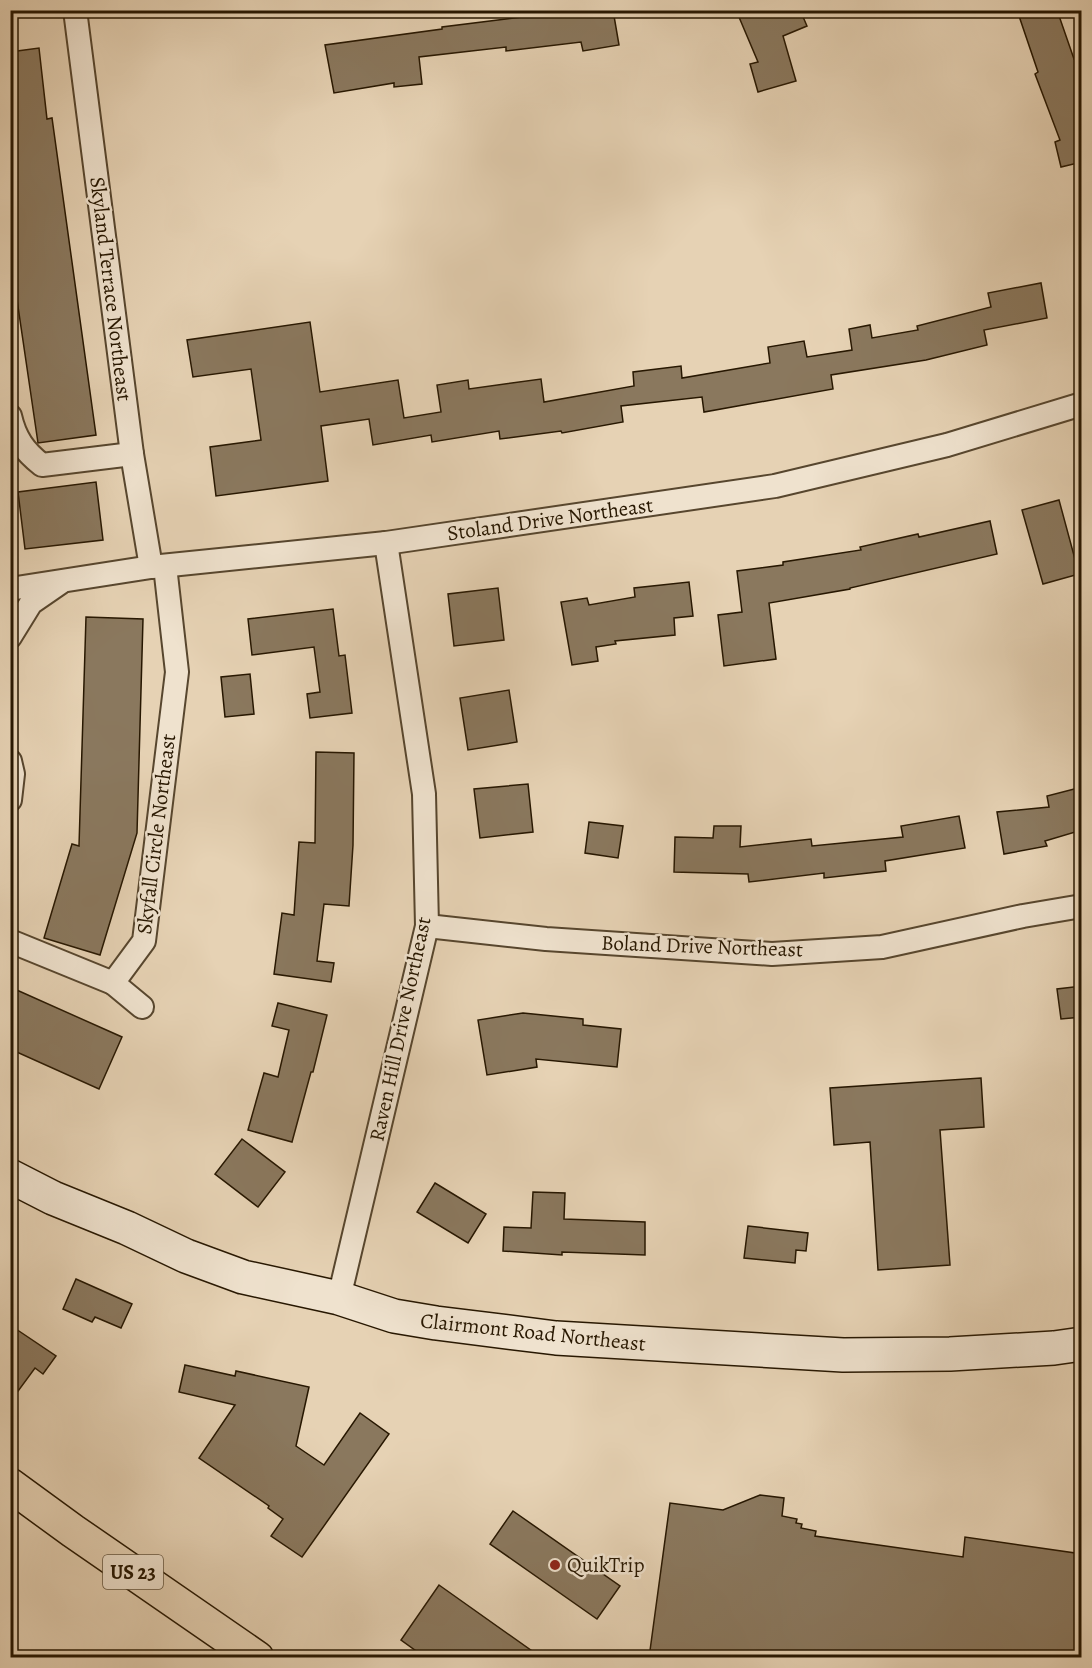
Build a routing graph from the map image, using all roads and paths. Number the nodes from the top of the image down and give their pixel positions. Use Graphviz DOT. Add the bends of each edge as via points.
graph roads {
  1 [pos="75,10"];
  2 [pos="1082,404"];
  3 [pos="10,416"];
  4 [pos="132,454"];
  5 [pos="386,543"];
  6 [pos="158,567"];
  7 [pos="63,580"];
  8 [pos="10,590"];
  9 [pos="10,637"];
  10 [pos="10,761"];
  11 [pos="10,800"];
  12 [pos="1082,906"];
  13 [pos="427,926"];
  14 [pos="10,941"];
  15 [pos="113,983"];
  16 [pos="142,1007"];
  17 [pos="10,1176"];
  18 [pos="339,1298"];
  19 [pos="1082,1344"];
  20 [pos="10,1485"];
  21 [pos="257,1658"];
  1 -- 4 [label="street, Skyland Terrace Northeast"];
  2 -- 5 [label="street, Stoland Drive Northeast" via="947,445 775,486"];
  3 -- 4 [label="street" via="18,440 42,465"];
  4 -- 6 [label="street, Skyland Terrace Northeast"];
  5 -- 6 [label="street, Stoland Drive Northeast"];
  5 -- 13 [label="street, Raven Hill Drive Northeast" via="424,794"];
  6 -- 7 [label="street, Stoland Drive Northeast"];
  6 -- 15 [label="street, Skyfall Circle Northeast" via="177,672 144,941"];
  7 -- 8 [label="street, Stoland Drive Northeast"];
  7 -- 9 [label="street" via="31,603"];
  10 -- 11 [label="street" via="14,774"];
  12 -- 13 [label="street, Boland Drive Northeast" via="882,947 772,954 546,939"];
  13 -- 18 [label="street, Raven Hill Drive Northeast"];
  14 -- 15 [label="street"];
  15 -- 16 [label="street"];
  17 -- 18 [label="main road, Clairmont Road Northeast" via="186,1256 243,1277"];
  18 -- 19 [label="main road, Clairmont Road Northeast" via="394,1316 479,1330 659,1345 843,1355 950,1354"];
  20 -- 21 [label="main road, US 23"];
}
